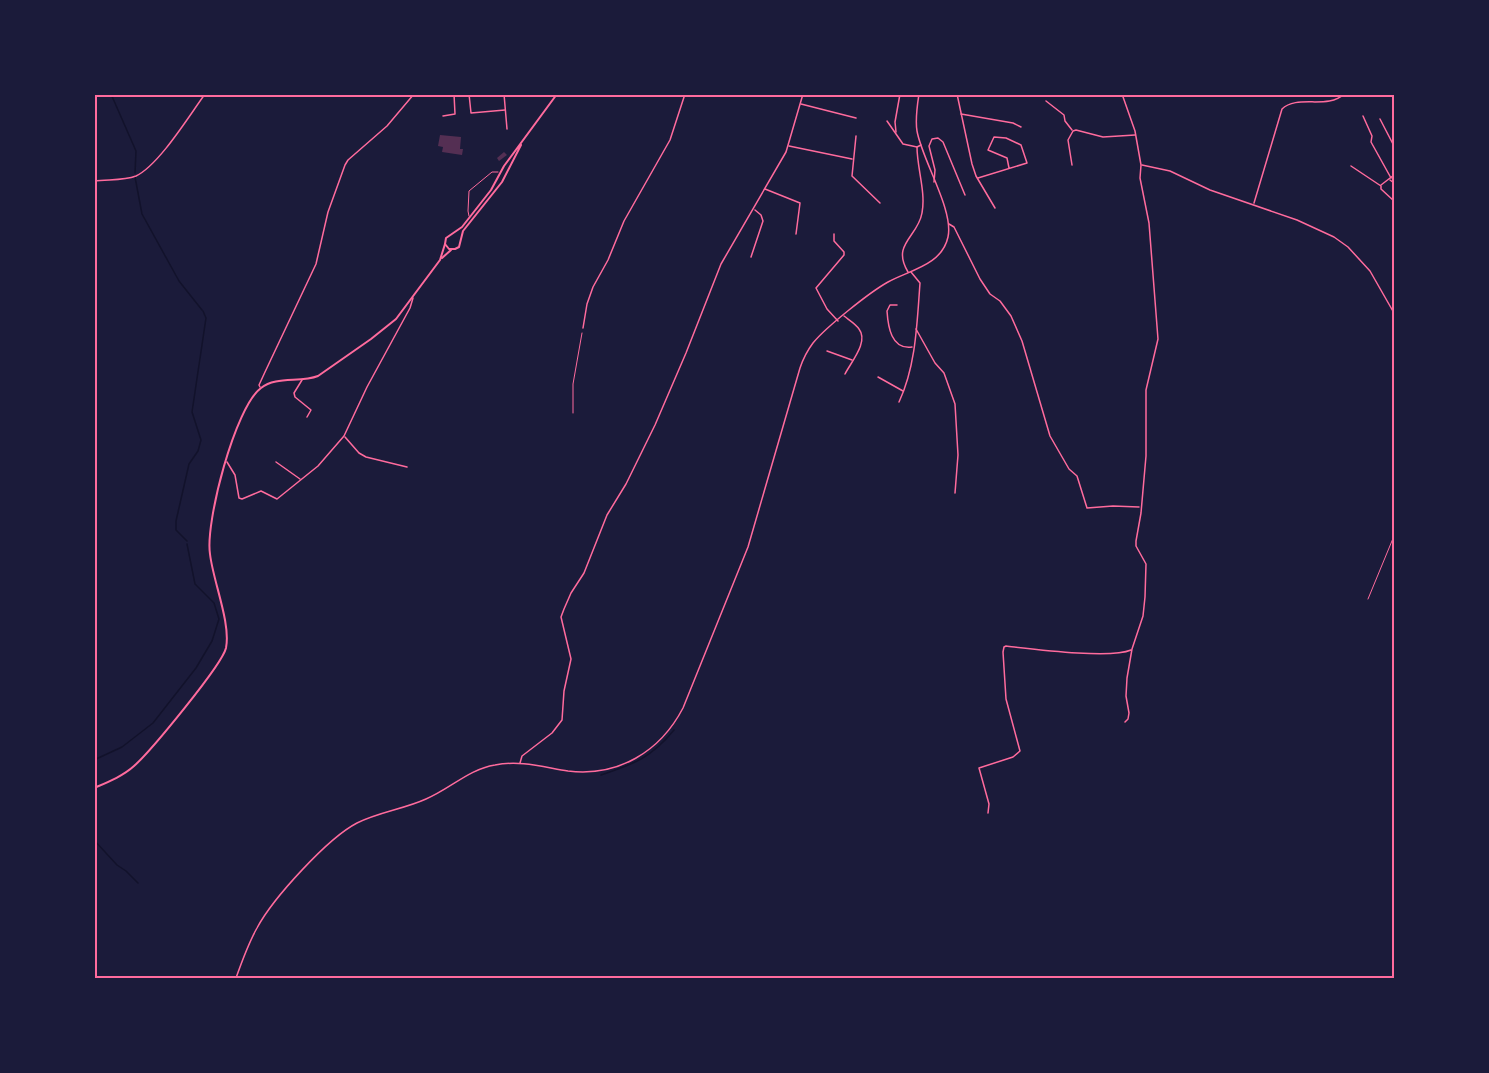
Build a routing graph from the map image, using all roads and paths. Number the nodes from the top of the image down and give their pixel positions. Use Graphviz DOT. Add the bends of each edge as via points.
graph roads {
  1 [pos="205,94"];
  2 [pos="414,94"];
  3 [pos="454,94"];
  4 [pos="469,94"];
  5 [pos="504,94"];
  6 [pos="557,94"];
  7 [pos="685,94"];
  8 [pos="803,94"];
  9 [pos="900,94"];
  10 [pos="919,94"];
  11 [pos="957,94"];
  12 [pos="1122,94"];
  13 [pos="1344,94"];
  14 [pos="1046,101"];
  15 [pos="800,104"];
  16 [pos="505,110"];
  17 [pos="960,114"];
  18 [pos="443,116"];
  19 [pos="1363,116"];
  20 [pos="856,118"];
  21 [pos="1380,119"];
  22 [pos="887,121"];
  23 [pos="1020,127"];
  24 [pos="507,129"];
  25 [pos="1073,131"];
  26 [pos="896,133"];
  27 [pos="1136,135"];
  28 [pos="856,136"];
  29 [pos="521,145"];
  30 [pos="921,145"];
  31 [pos="788,146"];
  32 [pos="1395,146"];
  33 [pos="917,147"];
  34 [pos="853,159"];
  35 [pos="1072,165"];
  36 [pos="1141,165"];
  37 [pos="1351,166"];
  38 [pos="1010,168"];
  39 [pos="500,173"];
  40 [pos="1395,175"];
  41 [pos="978,178"];
  42 [pos="1390,179"];
  43 [pos="94,181"];
  44 [pos="934,182"];
  45 [pos="1395,183"];
  46 [pos="1381,186"];
  47 [pos="765,189"];
  48 [pos="965,195"];
  49 [pos="1395,201"];
  50 [pos="880,203"];
  51 [pos="1253,204"];
  52 [pos="995,208"];
  53 [pos="753,209"];
  54 [pos="470,218"];
  55 [pos="949,224"];
  56 [pos="453,234"];
  57 [pos="796,234"];
  58 [pos="834,234"];
  59 [pos="460,239"];
  60 [pos="445,244"];
  61 [pos="452,250"];
  62 [pos="751,257"];
  63 [pos="440,260"];
  64 [pos="909,272"];
  65 [pos="414,297"];
  66 [pos="897,305"];
  67 [pos="1395,313"];
  68 [pos="844,316"];
  69 [pos="838,321"];
  70 [pos="583,328"];
  71 [pos="916,329"];
  72 [pos="913,346"];
  73 [pos="827,351"];
  74 [pos="853,360"];
  75 [pos="845,374"];
  76 [pos="878,377"];
  77 [pos="302,380"];
  78 [pos="261,381"];
  79 [pos="266,385"];
  80 [pos="261,388"];
  81 [pos="904,392"];
  82 [pos="899,402"];
  83 [pos="573,413"];
  84 [pos="307,417"];
  85 [pos="344,436"];
  86 [pos="226,461"];
  87 [pos="276,462"];
  88 [pos="407,467"];
  89 [pos="301,480"];
  90 [pos="955,493"];
  91 [pos="1141,508"];
  92 [pos="1395,536"];
  93 [pos="1368,599"];
  94 [pos="1132,649"];
  95 [pos="1125,722"];
  96 [pos="520,763"];
  97 [pos="94,788"];
  98 [pos="988,813"];
  99 [pos="236,978"];
  1 -- 43 [label="street" via="144,170 123,179"];
  2 -- 78 [label="street" via="345,165 315,264"];
  3 -- 18 [label="street" via="455,114"];
  4 -- 16 [label="street" via="471,113"];
  5 -- 16 [label="street"];
  6 -- 29 [label="main road"];
  7 -- 70 [label="street" via="670,140 628,213 593,287"];
  8 -- 15 [label="street"];
  9 -- 26 [label="street"];
  10 -- 30 [label="street" via="916,123"];
  11 -- 17 [label="street"];
  12 -- 27 [label="street"];
  13 -- 51 [label="street" via="1334,100 1290,104 1282,109"];
  14 -- 25 [label="street" via="1064,115"];
  15 -- 20 [label="street"];
  15 -- 31 [label="street"];
  16 -- 24 [label="street"];
  17 -- 23 [label="street"];
  17 -- 41 [label="street"];
  19 -- 42 [label="street"];
  21 -- 32 [label="street"];
  22 -- 26 [label="street"];
  25 -- 27 [label="street" via="1103,137"];
  25 -- 35 [label="street" via="1068,140"];
  26 -- 33 [label="street" via="903,144"];
  27 -- 36 [label="street"];
  28 -- 34 [label="street"];
  29 -- 39 [label="main road"];
  29 -- 59 [label="main road" via="504,179"];
  30 -- 33 [label="street"];
  30 -- 44 [label="street"];
  31 -- 34 [label="street"];
  31 -- 47 [label="street"];
  33 -- 64 [label="street" via="922,214 902,251 902,261"];
  34 -- 50 [label="street" via="854,179"];
  36 -- 51 [label="street" via="1170,171"];
  36 -- 91 [label="street" via="1158,339 1146,390"];
  37 -- 46 [label="street"];
  38 -- 38 [label="street" via="1027,163 1021,145 994,137 988,150 1007,158"];
  38 -- 41 [label="street"];
  39 -- 54 [label="main road"];
  39 -- 54 [label="lane" via="492,172 469,191"];
  40 -- 42 [label="street"];
  41 -- 52 [label="street"];
  42 -- 45 [label="street"];
  42 -- 46 [label="street"];
  44 -- 48 [label="street" via="929,146 932,139 938,138"];
  44 -- 55 [label="street"];
  46 -- 49 [label="street"];
  47 -- 53 [label="street"];
  47 -- 57 [label="street" via="800,203"];
  51 -- 67 [label="street" via="1314,226 1348,247 1378,282"];
  53 -- 62 [label="street" via="763,221"];
  53 -- 96 [label="street" via="721,264 655,425 607,515 561,617 571,660 562,720 522,756"];
  54 -- 56 [label="main road"];
  55 -- 64 [label="street" via="946,244 938,256"];
  55 -- 91 [label="street" via="954,226 981,281 1011,316 1050,436 1077,476 1087,508"];
  56 -- 59 [label="main road"];
  56 -- 60 [label="main road"];
  58 -- 69 [label="street" via="834,241 844,255 816,288"];
  59 -- 61 [label="main road" via="459,246"];
  60 -- 61 [label="main road"];
  60 -- 63 [label="main road"];
  61 -- 63 [label="main road"];
  63 -- 65 [label="main road"];
  64 -- 68 [label="street" via="877,289"];
  64 -- 71 [label="street" via="920,283"];
  65 -- 77 [label="main road" via="372,339 318,376"];
  65 -- 85 [label="street"];
  66 -- 72 [label="street" via="890,305 887,311 892,336 900,345"];
  68 -- 69 [label="street"];
  68 -- 74 [label="street" via="861,333 861,345"];
  69 -- 96 [label="street" via="812,344 802,363 748,547 671,729 649,751 607,770 581,772"];
  70 -- 83 [label="path" via="573,384"];
  71 -- 72 [label="street"];
  71 -- 90 [label="street" via="934,363 944,373 955,404"];
  72 -- 81 [label="street"];
  73 -- 74 [label="street"];
  74 -- 75 [label="street"];
  76 -- 81 [label="street"];
  77 -- 79 [label="main road"];
  77 -- 84 [label="street" via="294,393 311,410"];
  78 -- 79 [label="street"];
  78 -- 80 [label="street"];
  79 -- 80 [label="main road"];
  80 -- 86 [label="main road" via="239,423"];
  81 -- 82 [label="street"];
  85 -- 88 [label="street" via="366,457"];
  85 -- 89 [label="street"];
  86 -- 89 [label="street" via="242,499 261,491 277,499"];
  86 -- 97 [label="main road" via="209,541 227,635 224,652 139,762"];
  87 -- 89 [label="street"];
  91 -- 94 [label="street" via="1136,546 1146,564 1145,597"];
  92 -- 93 [label="path"];
  94 -- 95 [label="street" via="1126,689 1129,713"];
  94 -- 98 [label="street" via="1102,653 1004,647 1006,699 1020,751 979,768"];
  96 -- 99 [label="street" via="478,770 429,799 367,818 337,836 264,916"];
}
